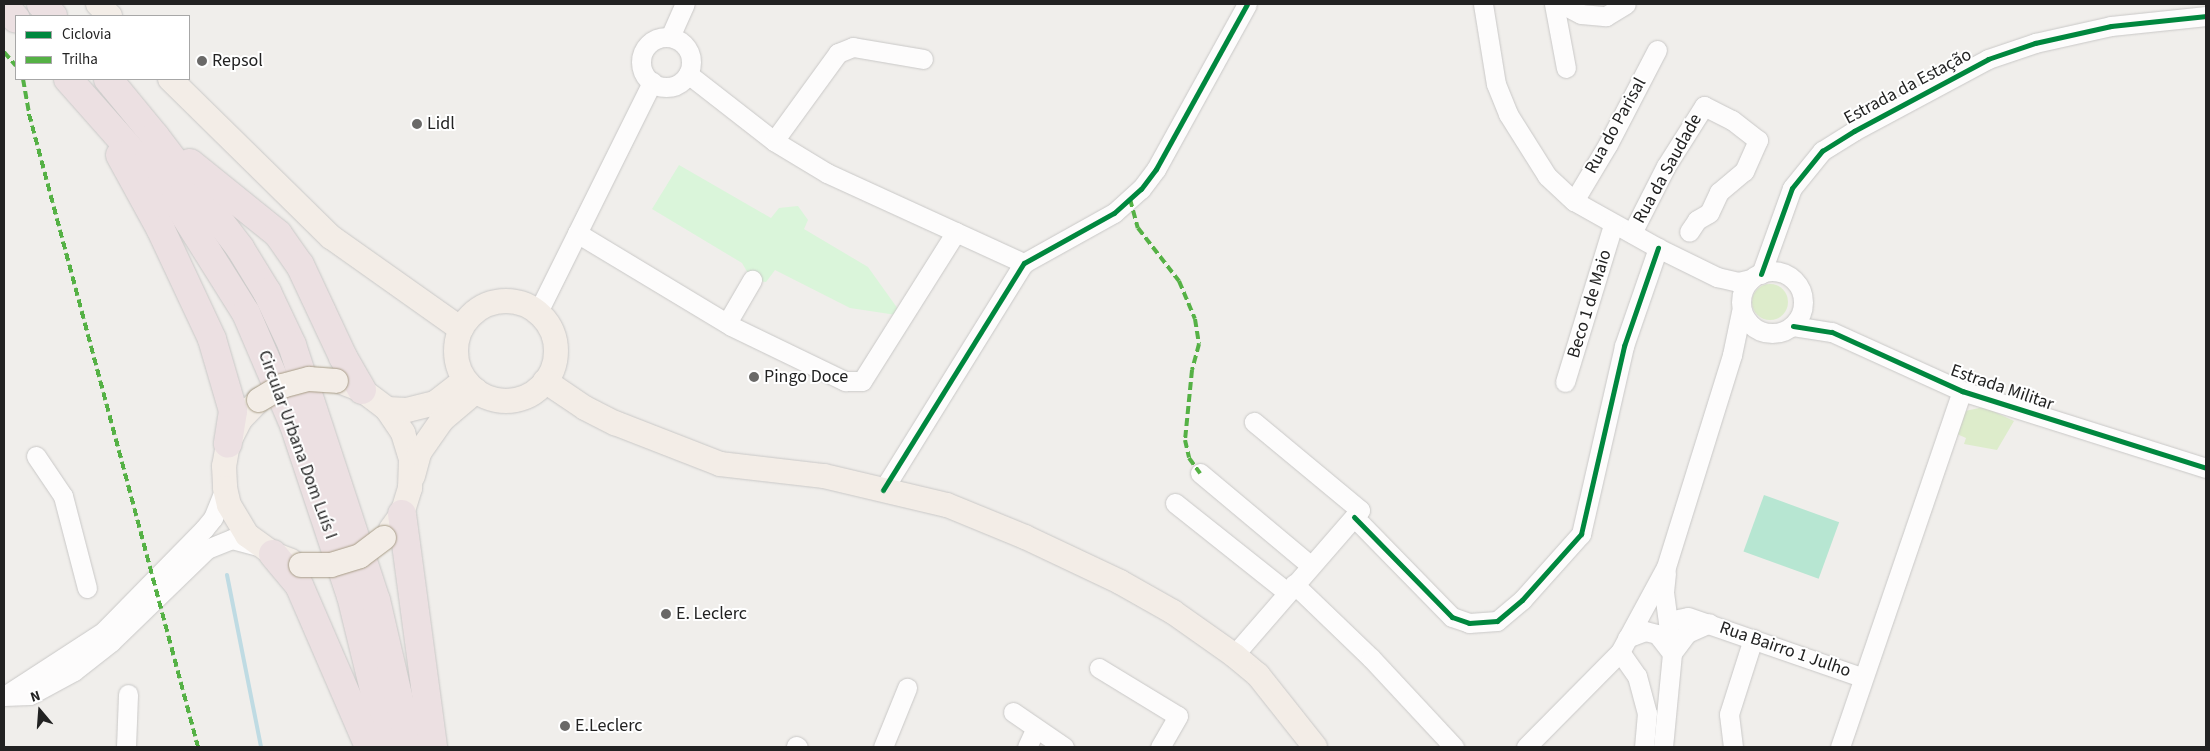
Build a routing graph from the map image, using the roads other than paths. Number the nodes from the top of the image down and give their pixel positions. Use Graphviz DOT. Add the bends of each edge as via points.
graph roads {
  1 [pos="41,4"];
  2 [pos="98,4"];
  3 [pos="685,4"];
  4 [pos="1247,4"];
  5 [pos="1483,4"];
  6 [pos="1554,4"];
  7 [pos="1562,4"];
  8 [pos="1626,4"];
  9 [pos="4,5"];
  10 [pos="52,15"];
  11 [pos="109,15"];
  12 [pos="2206,16"];
  13 [pos="15,18"];
  14 [pos="670,37"];
  15 [pos="1657,50"];
  16 [pos="923,59"];
  17 [pos="1566,68"];
  18 [pos="688,74"];
  19 [pos="69,80"];
  20 [pos="109,80"];
  21 [pos="171,80"];
  22 [pos="652,82"];
  23 [pos="89,104"];
  24 [pos="155,136"];
  25 [pos="774,141"];
  26 [pos="1574,200"];
  27 [pos="1613,225"];
  28 [pos="956,232"];
  29 [pos="1689,232"];
  30 [pos="1776,232"];
  31 [pos="1632,233"];
  32 [pos="577,234"];
  33 [pos="1658,248"];
  34 [pos="1024,264"];
  35 [pos="1782,273"];
  36 [pos="1756,276"];
  37 [pos="1718,277"];
  38 [pos="752,280"];
  39 [pos="1803,301"];
  40 [pos="1741,306"];
  41 [pos="538,312"];
  42 [pos="727,323"];
  43 [pos="1793,326"];
  44 [pos="461,329"];
  45 [pos="1832,332"];
  46 [pos="1765,333"];
  47 [pos="1732,355"];
  48 [pos="545,381"];
  49 [pos="1566,382"];
  50 [pos="470,386"];
  51 [pos="362,390"];
  52 [pos="1962,391"];
  53 [pos="387,409"];
  54 [pos="1254,422"];
  55 [pos="228,444"];
  56 [pos="36,456"];
  57 [pos="2206,468"];
  58 [pos="1200,473"];
  59 [pos="225,488"];
  60 [pos="410,488"];
  61 [pos="883,490"];
  62 [pos="1175,503"];
  63 [pos="402,514"];
  64 [pos="1354,517"];
  65 [pos="266,551"];
  66 [pos="1310,565"];
  67 [pos="1666,567"];
  68 [pos="171,573"];
  69 [pos="87,588"];
  70 [pos="1290,588"];
  71 [pos="1664,592"];
  72 [pos="1688,617"];
  73 [pos="1668,621"];
  74 [pos="1709,623"];
  75 [pos="1753,640"];
  76 [pos="1624,645"];
  77 [pos="1672,653"];
  78 [pos="1234,655"];
  79 [pos="1098,668"];
  80 [pos="1861,677"];
  81 [pos="907,688"];
  82 [pos="128,694"];
  83 [pos="5,695"];
  84 [pos="1013,712"];
  85 [pos="1035,730"];
  86 [pos="126,747"];
  87 [pos="369,747"];
  88 [pos="388,747"];
  89 [pos="410,747"];
  90 [pos="433,747"];
  91 [pos="883,747"];
  92 [pos="1027,747"];
  93 [pos="1064,747"];
  94 [pos="1160,747"];
  95 [pos="1315,747"];
  96 [pos="1454,747"];
  97 [pos="1526,747"];
  98 [pos="1644,747"];
  99 [pos="1663,747"];
  100 [pos="1733,747"];
  101 [pos="1840,747"];
  1 -- 10 [label="highway"];
  2 -- 11 [label="main road"];
  3 -- 14 [label="street"];
  4 -- 34 [label="street" via="1156,169 1141,189 1114,212"];
  5 -- 26 [label="street" via="1496,84 1508,114 1546,176"];
  6 -- 17 [label="street"];
  7 -- 8 [label="street" via="1581,14 1606,16"];
  9 -- 13 [label="highway"];
  12 -- 30 [label="street, Estrada da Estação" via="2074,33 1988,59 1822,151 1792,188"];
  14 -- 18 [label="street" via="684,44 688,51"];
  14 -- 22 [label="street" via="654,40 643,52 642,69"];
  15 -- 26 [label="street, Rua do Parisal" via="1608,144"];
  16 -- 25 [label="street" via="853,47 838,53"];
  18 -- 22 [label="street" via="668,87"];
  18 -- 25 [label="street"];
  19 -- 23 [label="highway, Circular Urbana Dom Luís I"];
  20 -- 24 [label="highway, Circular Urbana Dom Luís I"];
  21 -- 44 [label="main road" via="331,237"];
  22 -- 32 [label="street"];
  23 -- 55 [label="highway" via="138,186 212,339 233,411"];
  23 -- 88 [label="highway, Circular Urbana Dom Luís I" via="175,200 246,313 294,426 351,596"];
  24 -- 51 [label="highway" via="278,234 300,265"];
  24 -- 89 [label="highway, Circular Urbana Dom Luís I" via="240,248 267,292 292,345 376,600"];
  25 -- 28 [label="street" via="827,173"];
  26 -- 27 [label="street"];
  27 -- 31 [label="street"];
  27 -- 49 [label="street, Beco 1 de Maio"];
  28 -- 34 [label="street"];
  28 -- 42 [label="street" via="862,381 845,381"];
  29 -- 31 [label="street, Rua da Saudade" via="1697,220 1709,213 1719,192 1744,170 1758,140 1732,120 1704,106 1666,166"];
  30 -- 35 [label="street, Estrada da Estação" via="1777,257"];
  30 -- 36 [label="street, Estrada da Estação"];
  31 -- 33 [label="street"];
  32 -- 41 [label="street"];
  32 -- 42 [label="street"];
  33 -- 37 [label="street"];
  33 -- 64 [label="street" via="1624,346 1581,534 1522,600 1497,621 1469,623 1452,617"];
  34 -- 61 [label="street"];
  35 -- 36 [label="street"];
  35 -- 39 [label="street" via="1800,288"];
  36 -- 37 [label="street" via="1738,282"];
  36 -- 40 [label="street"];
  37 -- 40 [label="street"];
  38 -- 42 [label="street"];
  39 -- 43 [label="street" via="1801,314"];
  39 -- 45 [label="street, Estrada Militar" via="1812,315"];
  40 -- 46 [label="street" via="1752,327"];
  40 -- 47 [label="street"];
  41 -- 44 [label="main road" via="506,300 489,303 475,311"];
  41 -- 48 [label="main road" via="549,325 555,341 556,358"];
  43 -- 45 [label="street, Estrada Militar"];
  43 -- 46 [label="street" via="1781,332"];
  44 -- 50 [label="main road" via="455,351"];
  45 -- 52 [label="street, Estrada Militar"];
  46 -- 47 [label="street" via="1749,340"];
  47 -- 67 [label="street"];
  48 -- 50 [label="main road" via="525,397 508,401 491,399"];
  48 -- 61 [label="main road" via="584,408 615,423 720,464 824,476"];
  50 -- 53 [label="main road" via="435,403 407,410"];
  50 -- 60 [label="main road" via="418,453"];
  51 -- 53 [label="main road"];
  51 -- 55 [label="main road, bridge" via="336,381 300,381 282,386 259,400 240,420"];
  52 -- 57 [label="street, Estrada Militar"];
  52 -- 80 [label="street"];
  53 -- 60 [label="main road" via="403,433 408,451"];
  54 -- 64 [label="street" via="1360,510"];
  55 -- 59 [label="main road"];
  56 -- 69 [label="street" via="63,496"];
  58 -- 66 [label="street"];
  59 -- 65 [label="main road" via="237,520"];
  59 -- 68 [label="street" via="213,518"];
  60 -- 63 [label="main road"];
  61 -- 78 [label="main road" via="947,505 1025,537 1165,608"];
  62 -- 70 [label="street"];
  63 -- 65 [label="main road, bridge" via="384,538 360,556 331,565 301,564"];
  63 -- 90 [label="highway"];
  64 -- 66 [label="street"];
  65 -- 68 [label="street" via="232,539 207,549"];
  65 -- 87 [label="highway" via="299,585"];
  66 -- 70 [label="street"];
  67 -- 71 [label="street"];
  67 -- 76 [label="street"];
  68 -- 83 [label="street" via="108,636 48,688 30,695"];
  70 -- 78 [label="street"];
  70 -- 96 [label="street" via="1377,665"];
  71 -- 72 [label="street" via="1673,605"];
  71 -- 73 [label="street"];
  72 -- 73 [label="street"];
  72 -- 74 [label="street, Rua Bairro 1 Julho"];
  73 -- 77 [label="street"];
  74 -- 75 [label="street, Rua Bairro 1 Julho"];
  74 -- 77 [label="street" via="1688,633"];
  75 -- 80 [label="street, Rua Bairro 1 Julho"];
  75 -- 100 [label="street" via="1729,714"];
  76 -- 77 [label="street" via="1645,631 1656,634"];
  76 -- 97 [label="street"];
  76 -- 98 [label="street" via="1647,713"];
  77 -- 99 [label="street"];
  78 -- 95 [label="main road" via="1258,675"];
  79 -- 94 [label="street" via="1178,716"];
  80 -- 101 [label="street"];
  81 -- 91 [label="street"];
  82 -- 86 [label="street"];
  84 -- 85 [label="street"];
  85 -- 92 [label="street"];
  85 -- 93 [label="street"];
}
